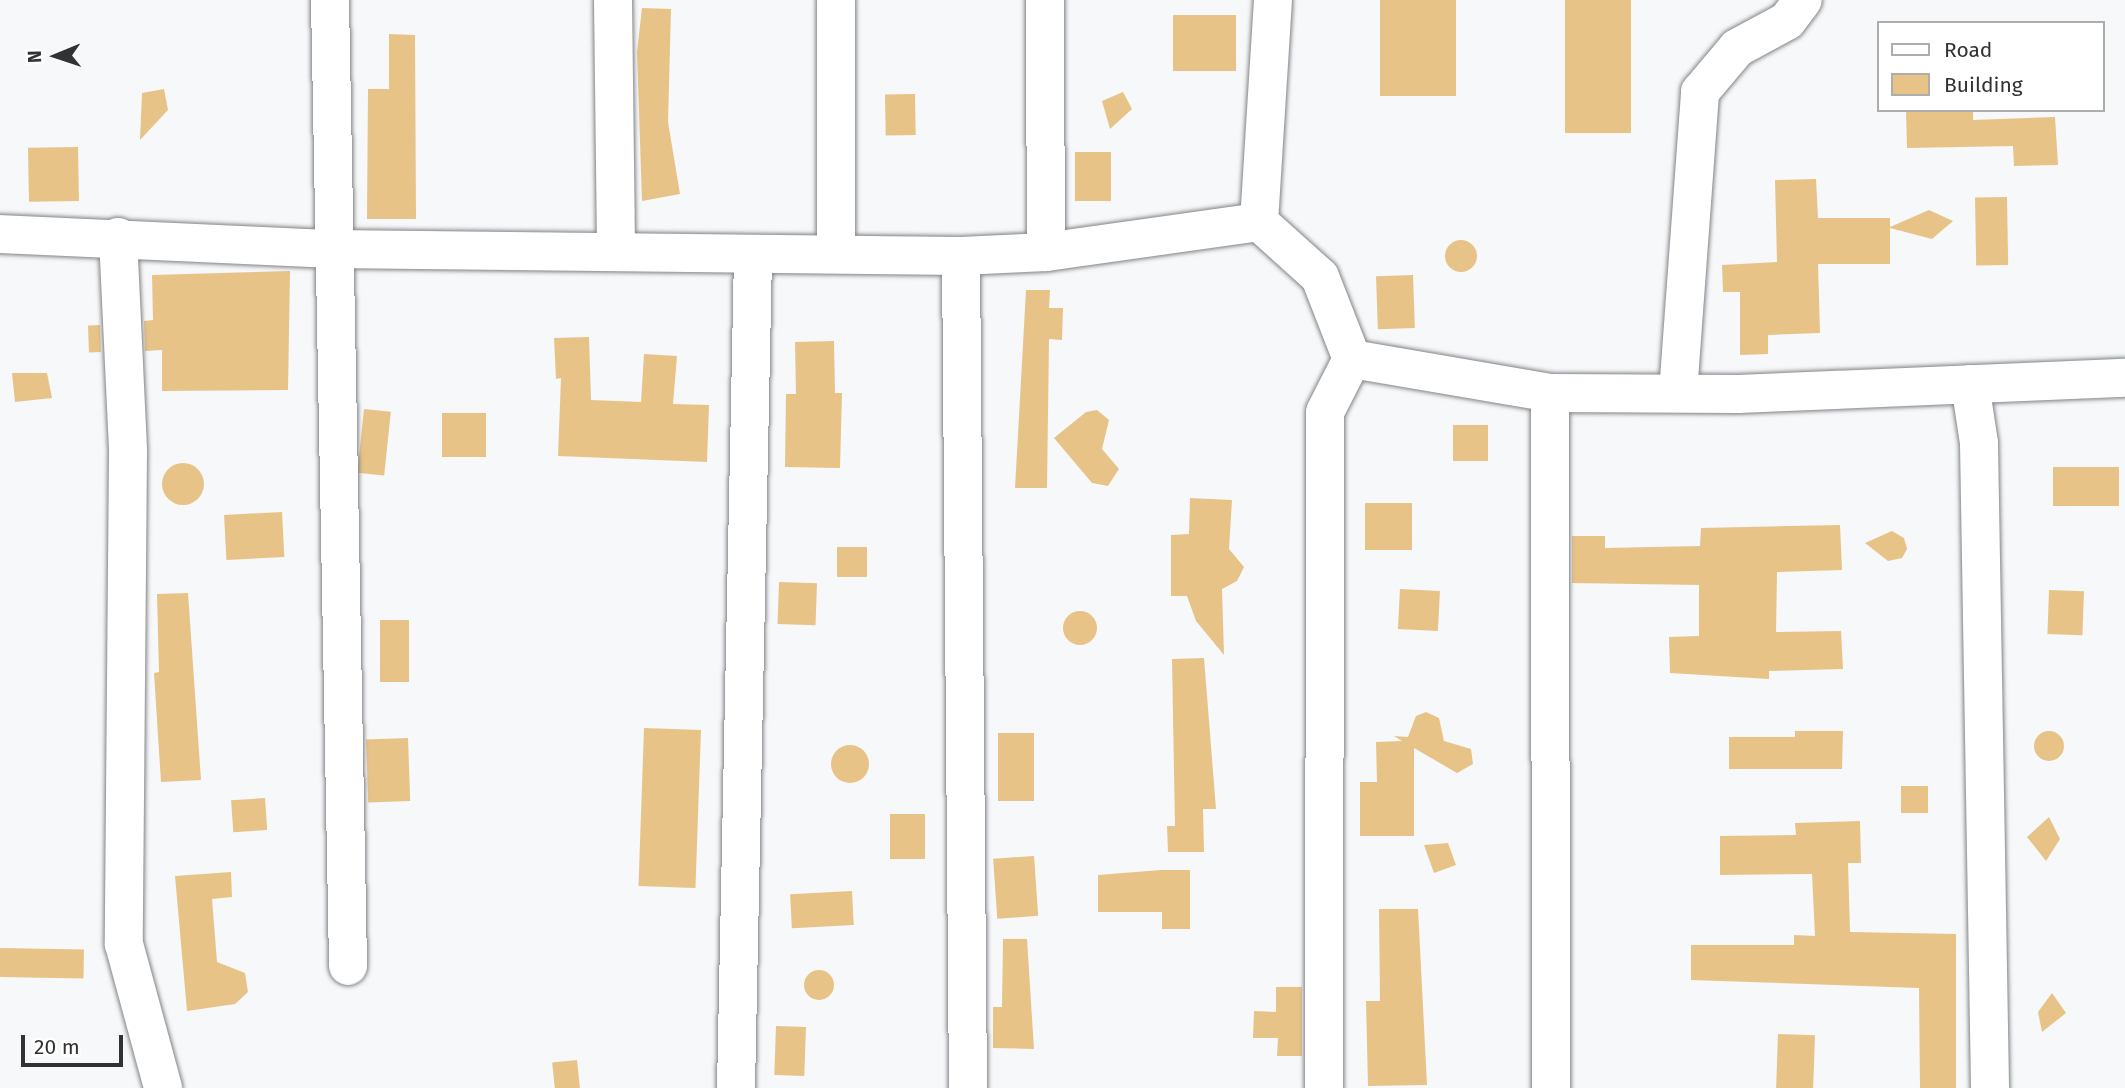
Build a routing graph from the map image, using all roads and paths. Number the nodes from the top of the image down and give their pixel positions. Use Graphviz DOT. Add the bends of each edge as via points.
graph roads {
  1 [pos="330,0"];
  2 [pos="614,0"];
  3 [pos="836,0"];
  4 [pos="1045,0"];
  5 [pos="1273,0"];
  6 [pos="1803,0"];
  7 [pos="1259,222"];
  8 [pos="0,234"];
  9 [pos="118,237"];
  10 [pos="331,250"];
  11 [pos="616,251"];
  12 [pos="836,253"];
  13 [pos="1046,253"];
  14 [pos="961,256"];
  15 [pos="753,258"];
  16 [pos="1352,359"];
  17 [pos="2125,378"];
  18 [pos="1970,384"];
  19 [pos="1550,393"];
  20 [pos="1678,393"];
  21 [pos="348,966"];
  22 [pos="163,1088"];
  23 [pos="736,1088"];
  24 [pos="968,1088"];
  25 [pos="1324,1088"];
  26 [pos="1551,1088"];
  27 [pos="1990,1088"];
  1 -- 10 [label="street"];
  2 -- 11 [label="street"];
  3 -- 12 [label="street"];
  4 -- 13 [label="street"];
  5 -- 7 [label="street"];
  6 -- 20 [label="street" via="1787,22 1737,48 1700,92"];
  7 -- 13 [label="street"];
  7 -- 16 [label="street" via="1320,277"];
  8 -- 9 [label="street"];
  9 -- 10 [label="street"];
  9 -- 22 [label="street" via="128,452 124,944"];
  10 -- 11 [label="street"];
  10 -- 21 [label="street"];
  11 -- 15 [label="street"];
  12 -- 14 [label="street"];
  12 -- 15 [label="street"];
  13 -- 14 [label="street"];
  14 -- 24 [label="street"];
  15 -- 23 [label="street"];
  16 -- 19 [label="street"];
  16 -- 25 [label="street" via="1325,412"];
  17 -- 18 [label="street"];
  18 -- 20 [label="street"];
  18 -- 27 [label="street" via="1979,443"];
  19 -- 20 [label="street"];
  19 -- 26 [label="street"];
}
